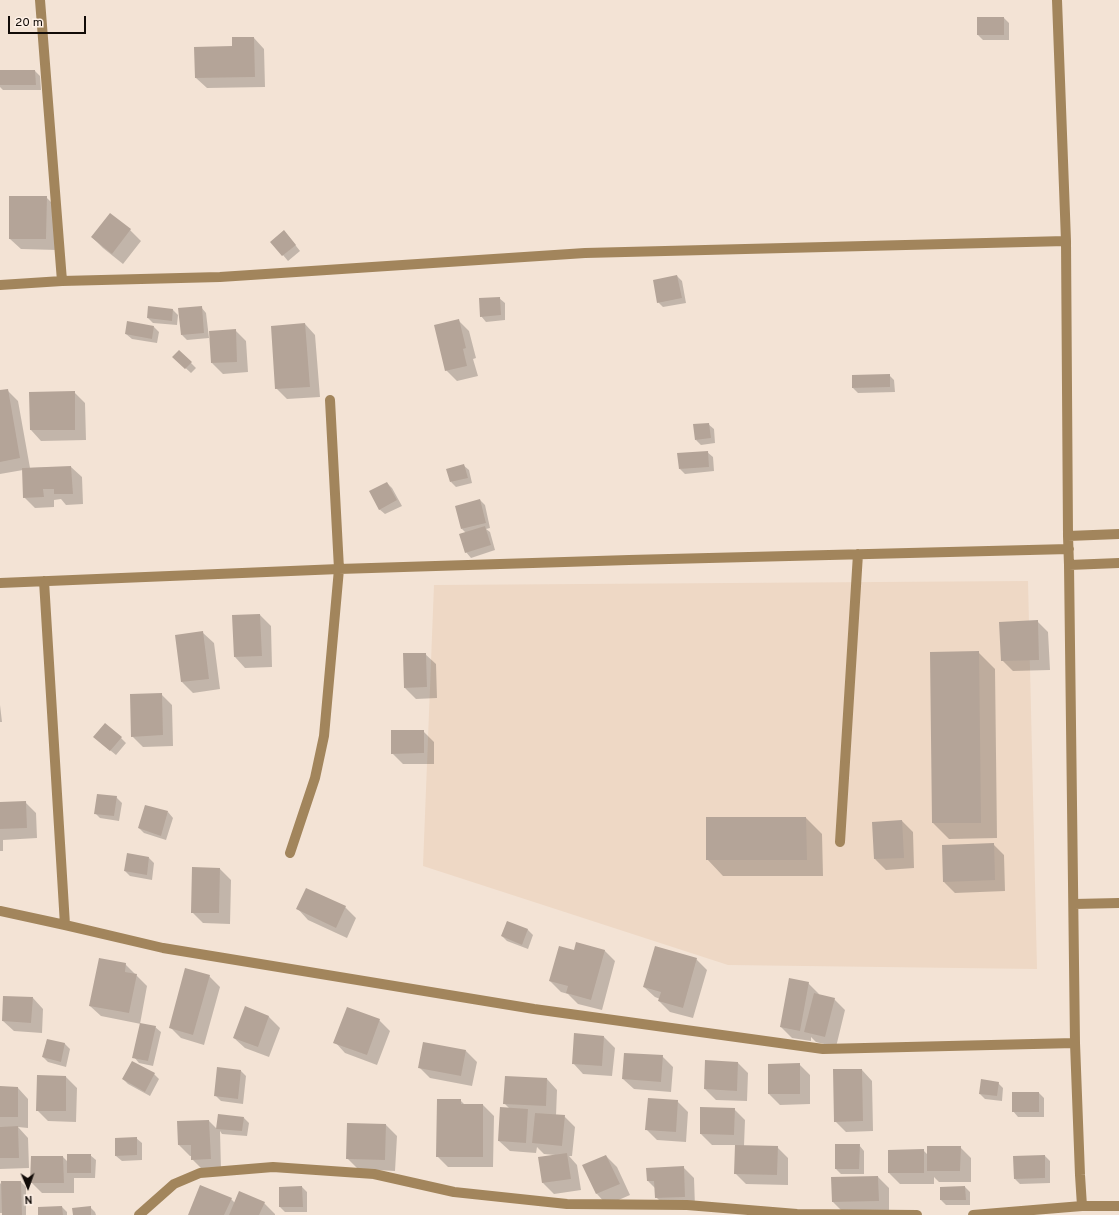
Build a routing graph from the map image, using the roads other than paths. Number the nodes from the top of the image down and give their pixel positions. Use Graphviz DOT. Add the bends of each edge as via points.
graph roads {
  1 [pos="40,0"];
  2 [pos="1057,0"];
  3 [pos="1066,241"];
  4 [pos="62,281"];
  5 [pos="0,286"];
  6 [pos="330,400"];
  7 [pos="1119,534"];
  8 [pos="1068,536"];
  9 [pos="1069,549"];
  10 [pos="858,554"];
  11 [pos="1119,563"];
  12 [pos="1070,565"];
  13 [pos="338,570"];
  14 [pos="44,581"];
  15 [pos="0,583"];
  16 [pos="840,842"];
  17 [pos="290,853"];
  18 [pos="1119,903"];
  19 [pos="1074,904"];
  20 [pos="0,911"];
  21 [pos="65,925"];
  22 [pos="1075,1043"];
  23 [pos="1082,1206"];
  24 [pos="1119,1206"];
  25 [pos="139,1215"];
  26 [pos="917,1215"];
  27 [pos="973,1215"];
  1 -- 4 [label="street"];
  2 -- 3 [label="street"];
  3 -- 4 [label="street" via="584,252 220,277"];
  3 -- 8 [label="street"];
  4 -- 5 [label="street"];
  6 -- 13 [label="street"];
  7 -- 8 [label="street"];
  8 -- 9 [label="street"];
  9 -- 10 [label="street"];
  9 -- 12 [label="street"];
  10 -- 13 [label="street"];
  10 -- 16 [label="street"];
  11 -- 12 [label="street"];
  12 -- 19 [label="street"];
  13 -- 14 [label="street"];
  13 -- 17 [label="street" via="324,736 315,778"];
  14 -- 15 [label="street"];
  14 -- 21 [label="street"];
  18 -- 19 [label="street"];
  19 -- 22 [label="street"];
  20 -- 21 [label="street"];
  21 -- 22 [label="street" via="170,950 534,1009 823,1049"];
  22 -- 23 [label="street"];
  23 -- 24 [label="street"];
  23 -- 27 [label="street"];
  25 -- 26 [label="street" via="174,1184 200,1173 273,1167 374,1174 454,1192 567,1204 687,1205 797,1214"];
}
